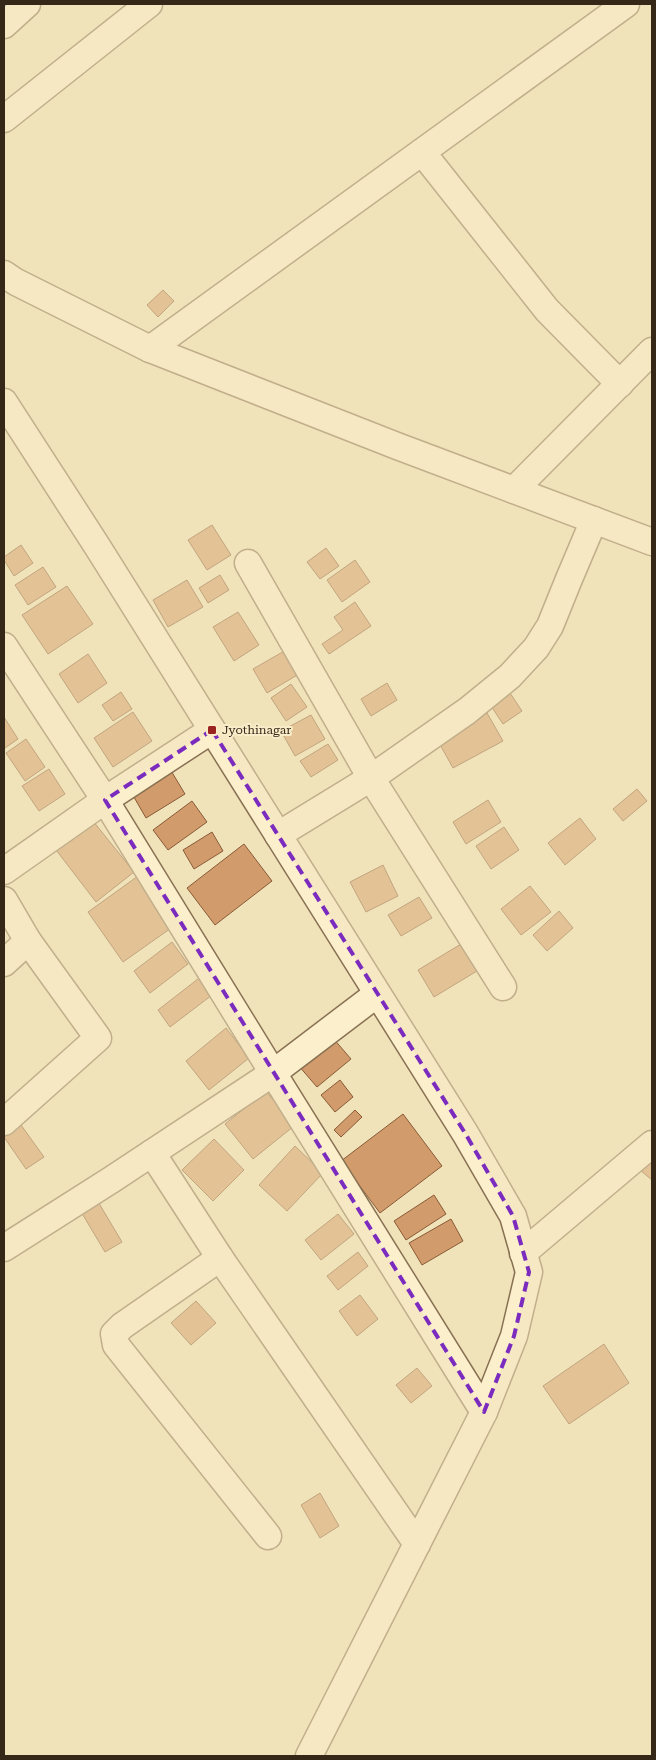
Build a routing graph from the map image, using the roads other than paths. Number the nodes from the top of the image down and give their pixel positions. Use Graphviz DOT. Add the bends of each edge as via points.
graph roads {
  1 [pos="27,4"];
  2 [pos="149,4"];
  3 [pos="626,4"];
  4 [pos="4,24"];
  5 [pos="4,120"];
  6 [pos="422,152"];
  7 [pos="4,274"];
  8 [pos="150,349"];
  9 [pos="652,351"];
  10 [pos="620,384"];
  11 [pos="4,402"];
  12 [pos="514,490"];
  13 [pos="594,520"];
  14 [pos="652,542"];
  15 [pos="248,563"];
  16 [pos="4,646"];
  17 [pos="212,730"];
  18 [pos="370,778"];
  19 [pos="106,800"];
  20 [pos="278,836"];
  21 [pos="4,871"];
  22 [pos="4,900"];
  23 [pos="28,941"];
  24 [pos="4,963"];
  25 [pos="503,987"];
  26 [pos="377,994"];
  27 [pos="273,1074"];
  28 [pos="4,1122"];
  29 [pos="652,1144"];
  30 [pos="152,1153"];
  31 [pos="4,1248"];
  32 [pos="524,1253"];
  33 [pos="220,1258"];
  34 [pos="484,1412"];
  35 [pos="268,1536"];
  36 [pos="417,1544"];
  37 [pos="309,1756"];
  1 -- 4 [label="street"];
  2 -- 5 [label="street"];
  3 -- 6 [label="street"];
  6 -- 8 [label="street"];
  6 -- 10 [label="street" via="547,310"];
  7 -- 8 [label="street"];
  8 -- 12 [label="street"];
  9 -- 10 [label="street"];
  10 -- 12 [label="street"];
  11 -- 17 [label="street"];
  12 -- 13 [label="street"];
  13 -- 14 [label="street"];
  13 -- 18 [label="street" via="550,626 536,648 510,676 467,711"];
  15 -- 18 [label="street"];
  16 -- 19 [label="street"];
  17 -- 19 [label="street"];
  17 -- 20 [label="street"];
  18 -- 20 [label="street"];
  18 -- 25 [label="street"];
  19 -- 21 [label="street"];
  19 -- 27 [label="street"];
  20 -- 26 [label="street"];
  22 -- 23 [label="street"];
  23 -- 24 [label="street"];
  23 -- 28 [label="street" via="98,1038"];
  26 -- 27 [label="street"];
  26 -- 32 [label="street" via="513,1216"];
  27 -- 30 [label="street"];
  27 -- 34 [label="street"];
  29 -- 32 [label="street"];
  30 -- 31 [label="street"];
  30 -- 33 [label="street"];
  32 -- 34 [label="street" via="529,1272 514,1336"];
  33 -- 35 [label="street" via="114,1334 116,1345"];
  33 -- 36 [label="street"];
  34 -- 36 [label="street"];
  36 -- 37 [label="street"];
}
